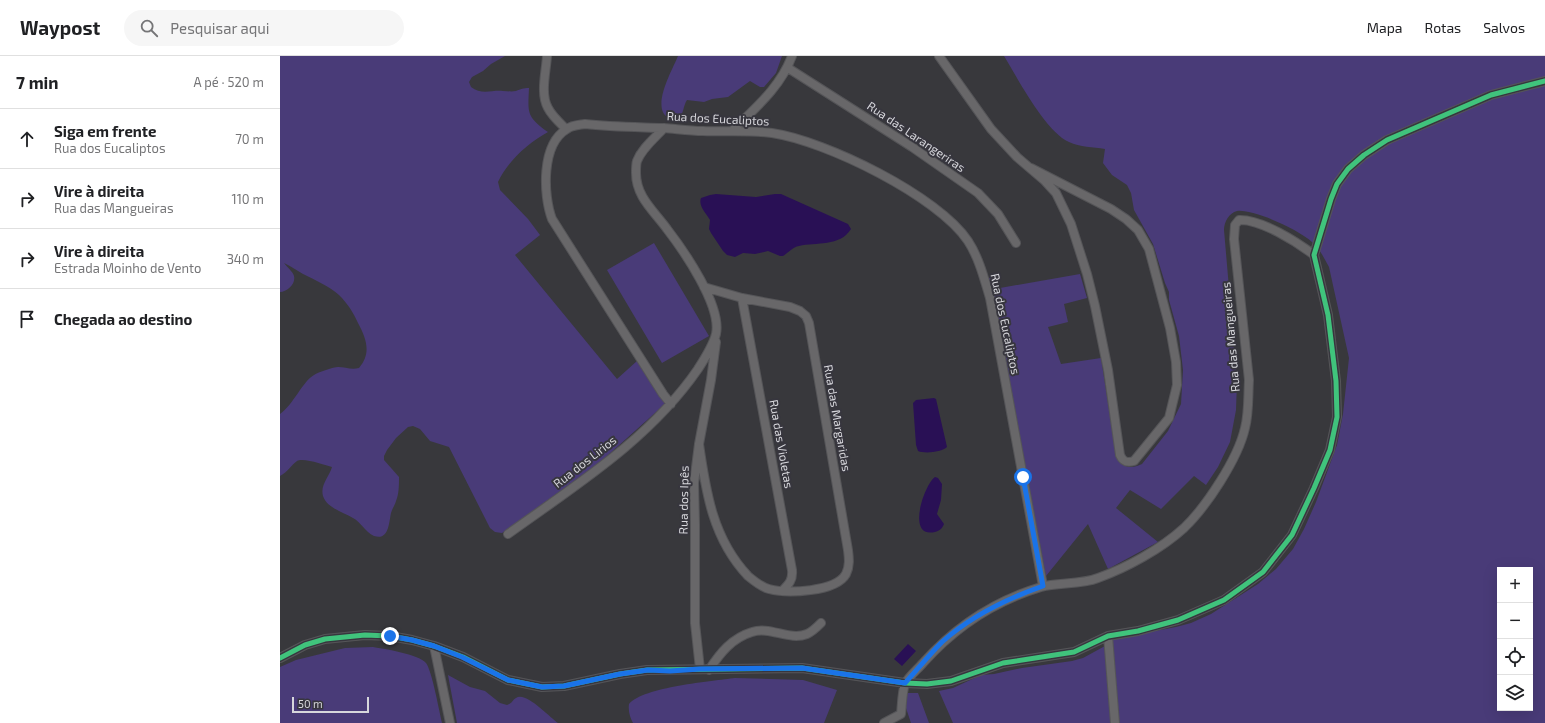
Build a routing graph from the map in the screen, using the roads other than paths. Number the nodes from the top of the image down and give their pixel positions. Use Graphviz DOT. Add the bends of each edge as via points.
graph roads {
  1 [pos="547,56"];
  2 [pos="792,56"];
  3 [pos="939,56"];
  4 [pos="788,68"];
  5 [pos="1545,81"];
  6 [pos="664,128"];
  7 [pos="566,129"];
  8 [pos="732,131"];
  9 [pos="1031,168"];
  10 [pos="1016,243"];
  11 [pos="1314,255"];
  12 [pos="704,287"];
  13 [pos="742,298"];
  14 [pos="716,333"];
  15 [pos="671,404"];
  16 [pos="699,444"];
  17 [pos="508,534"];
  18 [pos="1043,586"];
  19 [pos="782,591"];
  20 [pos="821,623"];
  21 [pos="1108,636"];
  22 [pos="434,646"];
  23 [pos="280,658"];
  24 [pos="700,669"];
  25 [pos="708,670"];
  26 [pos="905,683"];
  27 [pos="450,723"];
  28 [pos="884,723"];
  29 [pos="1116,723"];
  1 -- 7 [label="street" via="545,103 552,115"];
  2 -- 4 [label="street"];
  3 -- 9 [label="street" via="991,129"];
  4 -- 8 [label="street" via="772,91"];
  4 -- 10 [label="street, Rua das Larangeriras" via="912,147 978,193 998,214"];
  5 -- 11 [label="street" via="1491,95 1387,140 1364,155 1348,169 1337,184"];
  6 -- 7 [label="street, Rua dos Eucaliptos" via="585,124"];
  6 -- 8 [label="street, Rua dos Eucaliptos"];
  6 -- 12 [label="street, Rua dos Ipês" via="636,161 636,180 646,204 667,229"];
  7 -- 15 [label="street" via="556,140 548,160 547,207 552,219"];
  8 -- 18 [label="street, Rua dos Eucaliptos" via="773,133 798,138 852,160 929,203 949,219 968,241 980,266 990,298"];
  9 -- 9 [label="street" via="1056,193 1071,224 1095,306 1108,370 1120,455 1129,463 1134,461 1169,418 1177,385 1170,328 1149,249 1138,230 1126,219"];
  11 -- 18 [label="street, Rua das Mangueiras" via="1263,225 1239,220 1235,225 1234,239 1249,380 1245,428 1237,453 1222,479 1184,528 1155,549 1096,579"];
  11 -- 21 [label="street" via="1328,315 1336,381 1337,417 1330,450 1292,535 1263,572 1224,600 1178,620"];
  12 -- 13 [label="street, Rua das Margaridas"];
  12 -- 14 [label="street, Rua dos Ipês" via="714,314"];
  13 -- 19 [label="street, Rua das Violetas" via="792,570 792,580"];
  13 -- 19 [label="street, Rua das Margaridas" via="790,307 800,311 809,322 848,550 846,575 840,580 816,589"];
  14 -- 15 [label="street, Rua dos Lirios" via="705,358"];
  14 -- 16 [label="street, Rua dos Ipês" via="711,380"];
  15 -- 17 [label="street, Rua dos Lirios" via="602,466"];
  16 -- 19 [label="street, Rua das Margaridas" via="706,490 724,543 749,577 768,589"];
  16 -- 24 [label="street, Rua dos Ipês" via="694,483 695,623"];
  18 -- 26 [label="street, Rua das Mangueiras" via="1005,600 958,629 941,643"];
  20 -- 25 [label="street" via="805,635 752,632 722,650"];
  21 -- 26 [label="street" via="1074,652 1003,663 951,681"];
  21 -- 29 [label="street"];
  22 -- 23 [label="street" via="390,636 343,636 305,645"];
  22 -- 24 [label="street" via="508,680 542,687 564,686 648,670"];
  22 -- 27 [label="street"];
  24 -- 25 [label="street"];
  25 -- 26 [label="street" via="802,668"];
  26 -- 28 [label="street" via="901,714"];
}
